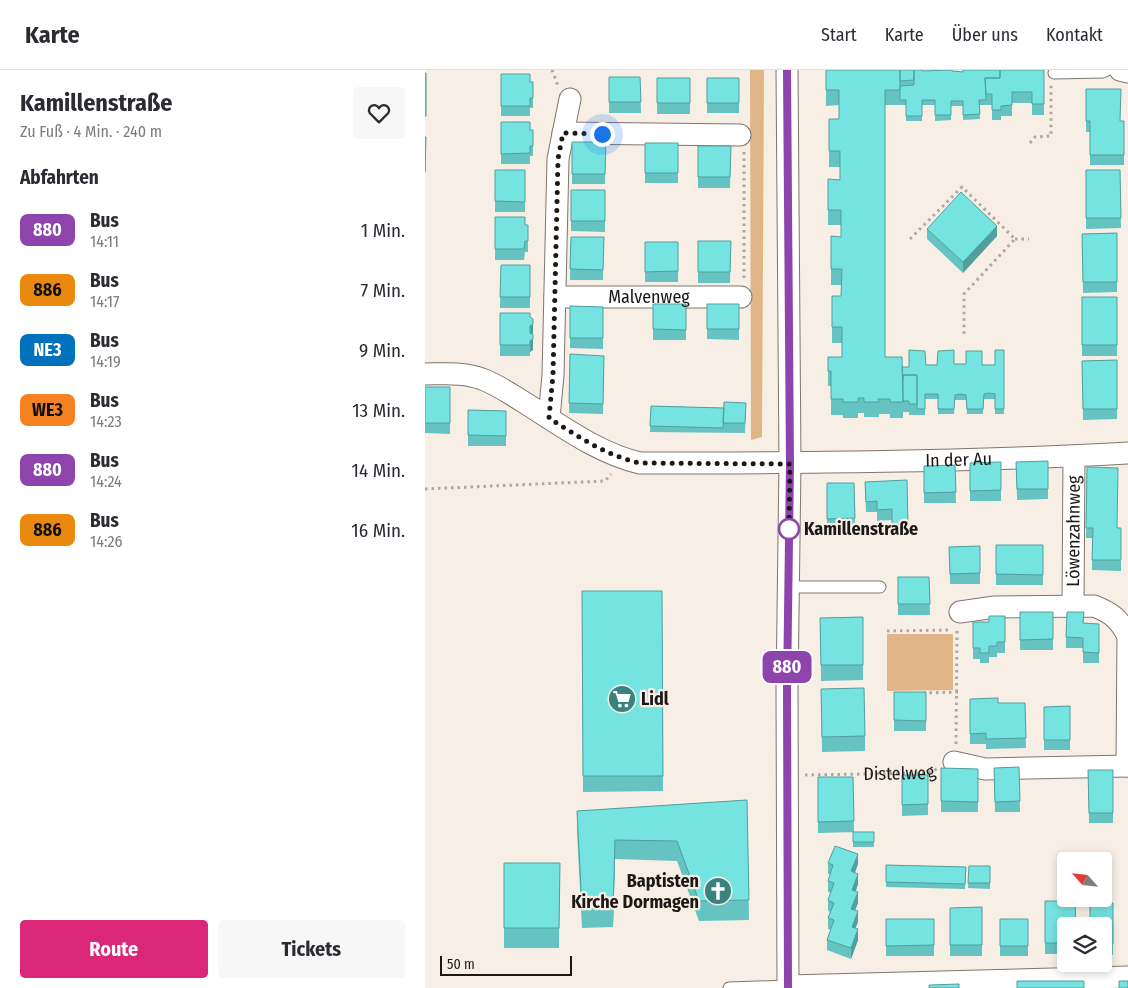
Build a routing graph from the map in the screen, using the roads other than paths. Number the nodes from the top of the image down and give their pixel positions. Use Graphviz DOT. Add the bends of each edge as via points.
graph roads {
  1 [pos="787,70"];
  2 [pos="1107,70"];
  3 [pos="1120,70"];
  4 [pos="1128,72"];
  5 [pos="1052,76"];
  6 [pos="570,100"];
  7 [pos="563,133"];
  8 [pos="740,135"];
  9 [pos="555,297"];
  10 [pos="741,297"];
  11 [pos="425,374"];
  12 [pos="549,418"];
  13 [pos="1128,453"];
  14 [pos="1074,456"];
  15 [pos="790,464"];
  16 [pos="880,586"];
  17 [pos="788,587"];
  18 [pos="1073,606"];
  19 [pos="958,621"];
  20 [pos="954,762"];
  21 [pos="1127,766"];
  22 [pos="1128,977"];
  23 [pos="788,987"];
  24 [pos="729,988"];
  1 -- 15 [label="street"];
  2 -- 5 [label="lane"];
  3 -- 4 [label="street"];
  6 -- 7 [label="street"];
  7 -- 8 [label="street"];
  7 -- 9 [label="street" via="558,159"];
  9 -- 10 [label="street, Malvenweg"];
  9 -- 12 [label="street"];
  11 -- 12 [label="street" via="464,374 481,379"];
  12 -- 15 [label="street" via="623,459 640,463"];
  13 -- 14 [label="street, In der Au"];
  14 -- 15 [label="street, In der Au"];
  14 -- 18 [label="street, Löwenzahnweg"];
  15 -- 17 [label="street"];
  16 -- 17 [label="lane"];
  17 -- 23 [label="street"];
  18 -- 19 [label="street, Löwenzahnweg" via="995,607"];
  18 -- 21 [label="street, Löwenzahnweg" via="1094,606 1107,612 1121,622 1128,636"];
  20 -- 21 [label="street, Distelweg" via="985,769"];
  22 -- 23 [label="street"];
  23 -- 24 [label="lane"];
}
